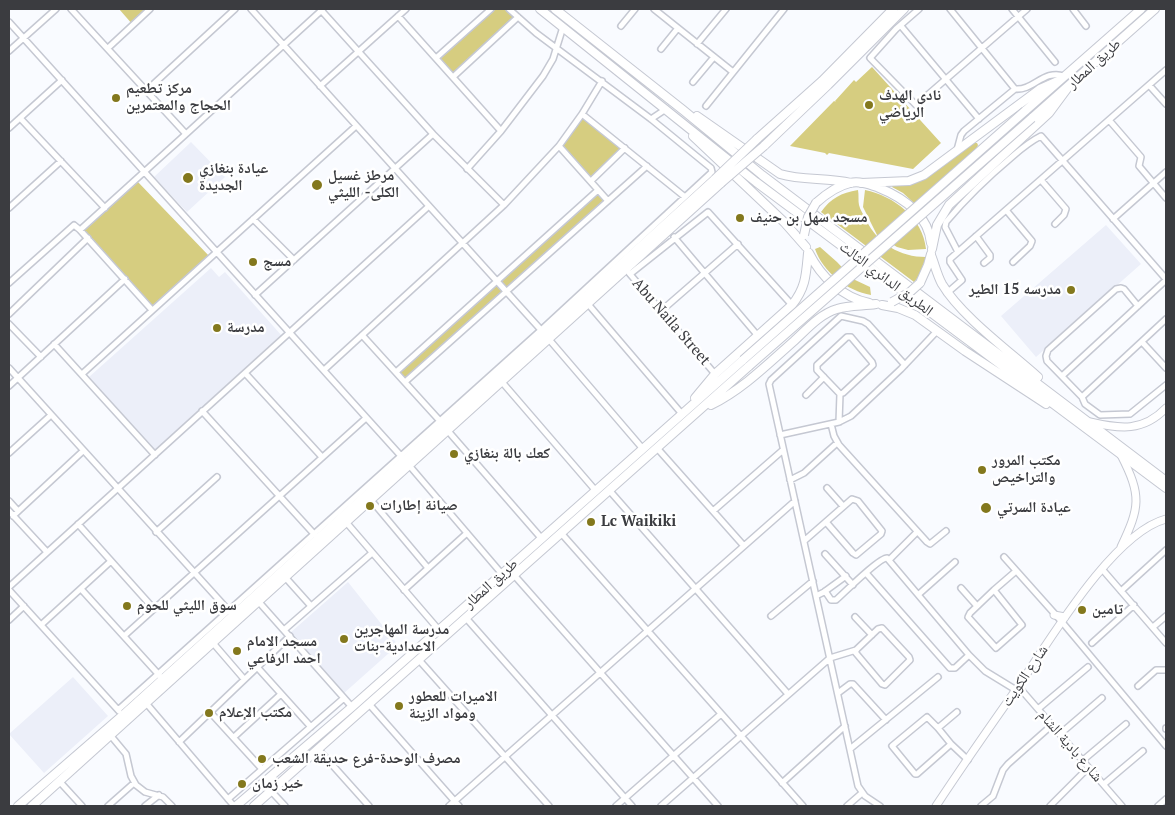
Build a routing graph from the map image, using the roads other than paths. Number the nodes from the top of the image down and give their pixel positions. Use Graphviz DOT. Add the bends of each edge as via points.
graph roads {
  1 [pos="56,9"];
  2 [pos="71,9"];
  3 [pos="150,9"];
  4 [pos="235,9"];
  5 [pos="251,9"];
  6 [pos="321,9"];
  7 [pos="406,9"];
  8 [pos="491,9"];
  9 [pos="509,9"];
  10 [pos="540,9"];
  11 [pos="555,9"];
  12 [pos="635,9"];
  13 [pos="654,9"];
  14 [pos="725,9"];
  15 [pos="784,9"];
  16 [pos="893,9"];
  17 [pos="904,9"];
  18 [pos="919,9"];
  19 [pos="950,9"];
  20 [pos="1012,9"];
  21 [pos="1027,9"];
  22 [pos="1073,9"];
  23 [pos="1141,9"];
  24 [pos="1155,9"];
  25 [pos="398,16"];
  26 [pos="518,17"];
  27 [pos="1018,17"];
  28 [pos="9,22"];
  29 [pos="621,26"];
  30 [pos="900,26"];
  31 [pos="1086,26"];
  32 [pos="563,27"];
  33 [pos="678,28"];
  34 [pos="23,38"];
  35 [pos="283,44"];
  36 [pos="697,44"];
  37 [pos="108,48"];
  38 [pos="556,49"];
  39 [pos="661,49"];
  40 [pos="982,49"];
  41 [pos="9,50"];
  42 [pos="358,52"];
  43 [pos="714,57"];
  44 [pos="436,58"];
  45 [pos="1055,62"];
  46 [pos="1166,70"];
  47 [pos="733,72"];
  48 [pos="453,77"];
  49 [pos="1061,78"];
  50 [pos="62,80"];
  51 [pos="946,80"];
  52 [pos="602,81"];
  53 [pos="693,82"];
  54 [pos="1149,85"];
  55 [pos="320,86"];
  56 [pos="1069,86"];
  57 [pos="1015,89"];
  58 [pos="148,90"];
  59 [pos="1166,104"];
  60 [pos="706,106"];
  61 [pos="666,109"];
  62 [pos="683,110"];
  63 [pos="582,114"];
  64 [pos="20,118"];
  65 [pos="651,119"];
  66 [pos="979,119"];
  67 [pos="1109,120"];
  68 [pos="684,124"];
  69 [pos="356,126"];
  70 [pos="9,128"];
  71 [pos="501,131"];
  72 [pos="186,134"];
  73 [pos="433,134"];
  74 [pos="560,146"];
  75 [pos="624,148"];
  76 [pos="956,151"];
  77 [pos="61,161"];
  78 [pos="1062,161"];
  79 [pos="647,166"];
  80 [pos="395,169"];
  81 [pos="467,169"];
  82 [pos="145,172"];
  83 [pos="1166,172"];
  84 [pos="1041,180"];
  85 [pos="591,181"];
  86 [pos="718,181"];
  87 [pos="851,183"];
  88 [pos="861,183"];
  89 [pos="1153,184"];
  90 [pos="598,190"];
  91 [pos="685,196"];
  92 [pos="1166,198"];
  93 [pos="608,201"];
  94 [pos="504,205"];
  95 [pos="429,206"];
  96 [pos="9,208"];
  97 [pos="105,208"];
  98 [pos="1006,210"];
  99 [pos="253,219"];
  100 [pos="1113,219"];
  101 [pos="1055,224"];
  102 [pos="80,230"];
  103 [pos="976,236"];
  104 [pos="674,237"];
  105 [pos="88,238"];
  106 [pos="464,244"];
  107 [pos="738,244"];
  108 [pos="807,250"];
  109 [pos="216,252"];
  110 [pos="931,252"];
  111 [pos="958,252"];
  112 [pos="294,260"];
  113 [pos="1013,262"];
  114 [pos="984,263"];
  115 [pos="628,272"];
  116 [pos="704,273"];
  117 [pos="124,279"];
  118 [pos="497,280"];
  119 [pos="1166,280"];
  120 [pos="9,284"];
  121 [pos="507,292"];
  122 [pos="948,293"];
  123 [pos="255,295"];
  124 [pos="588,304"];
  125 [pos="879,304"];
  126 [pos="792,305"];
  127 [pos="1138,306"];
  128 [pos="152,310"];
  129 [pos="661,310"];
  130 [pos="9,314"];
  131 [pos="1166,319"];
  132 [pos="9,324"];
  133 [pos="937,331"];
  134 [pos="289,332"];
  135 [pos="545,334"];
  136 [pos="362,335"];
  137 [pos="758,336"];
  138 [pos="1142,342"];
  139 [pos="54,344"];
  140 [pos="41,357"];
  141 [pos="746,363"];
  142 [pos="905,365"];
  143 [pos="9,368"];
  144 [pos="1166,368"];
  145 [pos="324,370"];
  146 [pos="245,372"];
  147 [pos="396,372"];
  148 [pos="82,374"];
  149 [pos="715,374"];
  150 [pos="1062,376"];
  151 [pos="824,377"];
  152 [pos="18,378"];
  153 [pos="406,382"];
  154 [pos="502,382"];
  155 [pos="1166,384"];
  156 [pos="9,386"];
  157 [pos="840,394"];
  158 [pos="806,395"];
  159 [pos="1082,397"];
  160 [pos="1062,402"];
  161 [pos="688,408"];
  162 [pos="1166,408"];
  163 [pos="703,409"];
  164 [pos="202,411"];
  165 [pos="1064,413"];
  166 [pos="682,414"];
  167 [pos="51,415"];
  168 [pos="366,418"];
  169 [pos="839,422"];
  170 [pos="1090,422"];
  171 [pos="831,424"];
  172 [pos="444,425"];
  173 [pos="780,435"];
  174 [pos="837,442"];
  175 [pos="657,448"];
  176 [pos="643,449"];
  177 [pos="783,450"];
  178 [pos="83,452"];
  179 [pos="1119,452"];
  180 [pos="9,453"];
  181 [pos="155,455"];
  182 [pos="322,457"];
  183 [pos="405,461"];
  184 [pos="217,477"];
  185 [pos="790,480"];
  186 [pos="1166,481"];
  187 [pos="827,488"];
  188 [pos="1166,488"];
  189 [pos="117,489"];
  190 [pos="609,490"];
  191 [pos="596,491"];
  192 [pos="279,496"];
  193 [pos="371,500"];
  194 [pos="9,501"];
  195 [pos="795,501"];
  196 [pos="843,506"];
  197 [pos="9,511"];
  198 [pos="18,511"];
  199 [pos="713,511"];
  200 [pos="13,516"];
  201 [pos="1166,519"];
  202 [pos="346,522"];
  203 [pos="826,522"];
  204 [pos="78,524"];
  205 [pos="946,531"];
  206 [pos="156,532"];
  207 [pos="918,532"];
  208 [pos="467,533"];
  209 [pos="561,533"];
  210 [pos="315,536"];
  211 [pos="542,539"];
  212 [pos="804,541"];
  213 [pos="744,546"];
  214 [pos="1166,550"];
  215 [pos="1119,551"];
  216 [pos="47,552"];
  217 [pos="372,553"];
  218 [pos="825,554"];
  219 [pos="1004,557"];
  220 [pos="888,560"];
  221 [pos="111,561"];
  222 [pos="955,562"];
  223 [pos="428,568"];
  224 [pos="1102,569"];
  225 [pos="1016,571"];
  226 [pos="194,573"];
  227 [pos="866,573"];
  228 [pos="502,574"];
  229 [pos="514,575"];
  230 [pos="846,576"];
  231 [pos="285,578"];
  232 [pos="813,581"];
  233 [pos="853,585"];
  234 [pos="9,588"];
  235 [pos="961,588"];
  236 [pos="81,589"];
  237 [pos="696,589"];
  238 [pos="404,590"];
  239 [pos="994,590"];
  240 [pos="825,591"];
  241 [pos="1121,591"];
  242 [pos="918,594"];
  243 [pos="816,596"];
  244 [pos="258,602"];
  245 [pos="1134,605"];
  246 [pos="24,606"];
  247 [pos="310,606"];
  248 [pos="977,606"];
  249 [pos="154,609"];
  250 [pos="230,613"];
  251 [pos="1054,615"];
  252 [pos="771,616"];
  253 [pos="856,616"];
  254 [pos="1166,616"];
  255 [pos="466,618"];
  256 [pos="9,620"];
  257 [pos="1063,620"];
  258 [pos="41,625"];
  259 [pos="1153,627"];
  260 [pos="284,630"];
  261 [pos="438,630"];
  262 [pos="648,631"];
  263 [pos="872,635"];
  264 [pos="124,636"];
  265 [pos="290,636"];
  266 [pos="213,643"];
  267 [pos="1092,643"];
  268 [pos="1166,643"];
  269 [pos="856,650"];
  270 [pos="969,655"];
  271 [pos="830,658"];
  272 [pos="419,660"];
  273 [pos="257,667"];
  274 [pos="1088,667"];
  275 [pos="1166,670"];
  276 [pos="600,673"];
  277 [pos="160,676"];
  278 [pos="938,677"];
  279 [pos="244,679"];
  280 [pos="1138,686"];
  281 [pos="1017,688"];
  282 [pos="838,693"];
  283 [pos="282,694"];
  284 [pos="788,694"];
  285 [pos="344,698"];
  286 [pos="1102,698"];
  287 [pos="146,703"];
  288 [pos="369,704"];
  289 [pos="352,707"];
  290 [pos="1038,709"];
  291 [pos="210,712"];
  292 [pos="957,712"];
  293 [pos="721,714"];
  294 [pos="123,715"];
  295 [pos="553,715"];
  296 [pos="886,720"];
  297 [pos="1126,724"];
  298 [pos="1052,725"];
  299 [pos="845,726"];
  300 [pos="311,727"];
  301 [pos="938,728"];
  302 [pos="1060,734"];
  303 [pos="111,736"];
  304 [pos="740,736"];
  305 [pos="234,738"];
  306 [pos="179,742"];
  307 [pos="951,744"];
  308 [pos="1166,746"];
  309 [pos="318,749"];
  310 [pos="850,749"];
  311 [pos="1143,751"];
  312 [pos="674,756"];
  313 [pos="505,757"];
  314 [pos="968,760"];
  315 [pos="1082,761"];
  316 [pos="1088,768"];
  317 [pos="262,769"];
  318 [pos="693,778"];
  319 [pos="60,782"];
  320 [pos="134,782"];
  321 [pos="782,783"];
  322 [pos="1104,784"];
  323 [pos="272,791"];
  324 [pos="862,793"];
  325 [pos="159,795"];
  326 [pos="625,798"];
  327 [pos="228,799"];
  328 [pos="1166,799"];
  329 [pos="455,801"];
  330 [pos="938,803"];
  331 [pos="18,806"];
  332 [pos="32,806"];
  333 [pos="82,806"];
  334 [pos="108,806"];
  335 [pos="145,806"];
  336 [pos="172,806"];
  337 [pos="235,806"];
  338 [pos="254,806"];
  339 [pos="285,806"];
  340 [pos="369,806"];
  341 [pos="449,806"];
  342 [pos="460,806"];
  343 [pos="549,806"];
  344 [pos="616,806"];
  345 [pos="632,806"];
  346 [pos="661,806"];
  347 [pos="718,806"];
  348 [pos="803,806"];
  349 [pos="846,806"];
  350 [pos="880,806"];
  351 [pos="946,806"];
  352 [pos="981,806"];
  353 [pos="1050,806"];
  354 [pos="1122,806"];
  355 [pos="1158,806"];
  1 -- 34 [label="street"];
  2 -- 37 [label="street"];
  3 -- 37 [label="street"];
  4 -- 58 [label="street"];
  5 -- 35 [label="street"];
  6 -- 35 [label="street"];
  6 -- 42 [label="street"];
  7 -- 25 [label="street"];
  8 -- 44 [label="street"];
  9 -- 26 [label="street"];
  10 -- 32 [label="main road, الطريق الدائري الثالث"];
  11 -- 62 [label="main road, الطريق الدائري الثالث"];
  12 -- 29 [label="street"];
  13 -- 33 [label="street"];
  14 -- 36 [label="street"];
  15 -- 47 [label="street"];
  16 -- 86 [label="main road, bridge" via="757,139"];
  17 -- 86 [label="main road, bridge" via="764,146"];
  18 -- 30 [label="street"];
  19 -- 40 [label="street"];
  20 -- 27 [label="street"];
  21 -- 27 [label="street"];
  22 -- 31 [label="street"];
  23 -- 49 [label="main road, طريق المطار"];
  24 -- 56 [label="main road, طريق المطار"];
  25 -- 42 [label="street"];
  25 -- 44 [label="street"];
  26 -- 38 [label="street"];
  26 -- 48 [label="street"];
  27 -- 40 [label="street"];
  27 -- 45 [label="street"];
  28 -- 34 [label="street"];
  30 -- 51 [label="street"];
  30 -- 51 [label="street" via="870,55 871,59 916,105"];
  32 -- 38 [label="street"];
  32 -- 61 [label="main road, الطريق الدائري الثالث"];
  33 -- 36 [label="street"];
  33 -- 39 [label="street"];
  34 -- 41 [label="street"];
  34 -- 50 [label="street"];
  35 -- 55 [label="street"];
  35 -- 72 [label="street"];
  36 -- 43 [label="street"];
  37 -- 58 [label="street"];
  38 -- 52 [label="street"];
  38 -- 71 [label="street" via="544,76"];
  40 -- 51 [label="street"];
  40 -- 57 [label="street"];
  42 -- 55 [label="street"];
  42 -- 73 [label="street"];
  43 -- 47 [label="street"];
  43 -- 53 [label="street"];
  44 -- 48 [label="street"];
  46 -- 54 [label="street"];
  47 -- 60 [label="street"];
  48 -- 71 [label="street"];
  49 -- 57 [label="street" via="1056,74 1049,75 1022,89"];
  49 -- 76 [label="main road" via="1040,89"];
  49 -- 141 [label="main road, طريق المطار, bridge"];
  50 -- 64 [label="street"];
  50 -- 82 [label="street"];
  51 -- 66 [label="street"];
  52 -- 63 [label="street"];
  52 -- 65 [label="street"];
  54 -- 59 [label="street"];
  54 -- 67 [label="street"];
  55 -- 69 [label="street"];
  56 -- 110 [label="main road" via="1049,113 949,205 937,225"];
  56 -- 141 [label="main road, طريق المطار, bridge"];
  57 -- 66 [label="street"];
  58 -- 72 [label="street"];
  61 -- 65 [label="street"];
  61 -- 68 [label="main road, الطريق الدائري الثالث"];
  62 -- 87 [label="main road" via="700,118 780,174"];
  62 -- 160 [label="main road, الطريق الدائري الثالث" via="762,175"];
  63 -- 74 [label="street"];
  63 -- 75 [label="street"];
  64 -- 70 [label="street"];
  64 -- 77 [label="street"];
  65 -- 91 [label="street" via="713,170"];
  66 -- 76 [label="street" via="961,135"];
  67 -- 78 [label="street"];
  67 -- 89 [label="street" via="1141,157 1139,166"];
  68 -- 108 [label="main road" via="784,222"];
  68 -- 165 [label="main road, الطريق الدائري الثالث" via="756,182"];
  69 -- 80 [label="street"];
  69 -- 99 [label="street"];
  71 -- 81 [label="street"];
  72 -- 82 [label="street"];
  73 -- 80 [label="street"];
  73 -- 81 [label="street"];
  74 -- 85 [label="street"];
  74 -- 94 [label="street"];
  75 -- 79 [label="street"];
  75 -- 85 [label="street"];
  76 -- 88 [label="main road" via="916,179"];
  77 -- 96 [label="street"];
  77 -- 97 [label="street"];
  78 -- 84 [label="street"];
  78 -- 100 [label="street"];
  78 -- 111 [label="street" via="1040,136 983,181 945,224"];
  79 -- 91 [label="street"];
  79 -- 93 [label="street"];
  80 -- 95 [label="street"];
  80 -- 112 [label="street"];
  81 -- 94 [label="street"];
  82 -- 97 [label="street"];
  82 -- 109 [label="street"];
  83 -- 89 [label="street"];
  84 -- 98 [label="street"];
  84 -- 101 [label="street" via="1066,209"];
  85 -- 90 [label="street"];
  86 -- 115 [label="main road"];
  86 -- 135 [label="main road"];
  87 -- 88 [label="main road"];
  87 -- 108 [label="main road, bridge" via="835,189 816,203 808,217 804,235"];
  88 -- 110 [label="main road" via="894,194 912,207 926,224"];
  89 -- 92 [label="street"];
  89 -- 100 [label="street"];
  90 -- 93 [label="street"];
  90 -- 118 [label="street"];
  91 -- 135 [label="street"];
  93 -- 121 [label="street"];
  94 -- 106 [label="street"];
  95 -- 106 [label="street"];
  95 -- 134 [label="street"];
  97 -- 102 [label="street"];
  98 -- 103 [label="street"];
  98 -- 113 [label="street" via="1032,240"];
  99 -- 109 [label="street"];
  99 -- 112 [label="street"];
  100 -- 119 [label="street"];
  102 -- 105 [label="street"];
  102 -- 120 [label="street" via="76,226 71,227"];
  103 -- 111 [label="street"];
  103 -- 114 [label="street" via="990,255"];
  104 -- 107 [label="street" via="708,212"];
  104 -- 115 [label="street"];
  104 -- 116 [label="street"];
  105 -- 117 [label="street"];
  105 -- 130 [label="street"];
  106 -- 118 [label="street"];
  106 -- 136 [label="street"];
  107 -- 116 [label="street"];
  107 -- 126 [label="street"];
  108 -- 125 [label="main road" via="817,268 836,287 858,300"];
  108 -- 126 [label="main road" via="805,282"];
  109 -- 123 [label="street"];
  109 -- 128 [label="street"];
  110 -- 122 [label="main road" via="937,274"];
  110 -- 125 [label="main road, bridge" via="920,283 892,302"];
  111 -- 122 [label="street" via="950,260 962,282"];
  112 -- 123 [label="street"];
  115 -- 124 [label="main road"];
  115 -- 129 [label="street, Abu Naila Street"];
  116 -- 129 [label="street"];
  116 -- 137 [label="street"];
  117 -- 128 [label="street"];
  117 -- 139 [label="street"];
  118 -- 121 [label="street"];
  118 -- 147 [label="street"];
  119 -- 127 [label="street"];
  121 -- 135 [label="street"];
  121 -- 153 [label="street"];
  122 -- 160 [label="main road"];
  123 -- 134 [label="street"];
  124 -- 135 [label="main road"];
  124 -- 166 [label="street"];
  125 -- 133 [label="main road" via="908,312"];
  125 -- 163 [label="main road" via="842,308 826,314 734,391"];
  126 -- 137 [label="main road"];
  127 -- 150 [label="street"];
  127 -- 150 [label="street" via="1124,289 1116,289 1048,350 1047,361"];
  128 -- 148 [label="street"];
  129 -- 149 [label="street, Abu Naila Street"];
  131 -- 138 [label="street"];
  132 -- 140 [label="street"];
  133 -- 142 [label="street"];
  133 -- 165 [label="main road" via="1020,388"];
  134 -- 145 [label="street"];
  134 -- 146 [label="street"];
  135 -- 154 [label="main road"];
  135 -- 172 [label="main road"];
  135 -- 176 [label="street"];
  136 -- 145 [label="street"];
  136 -- 147 [label="street"];
  137 -- 149 [label="main road"];
  138 -- 144 [label="street"];
  138 -- 159 [label="street"];
  139 -- 140 [label="street"];
  139 -- 148 [label="street"];
  140 -- 152 [label="street"];
  141 -- 161 [label="main road, طريق المطار"];
  141 -- 163 [label="main road, طريق المطار"];
  142 -- 169 [label="street" via="855,413"];
  142 -- 173 [label="street" via="865,322 847,316 838,318 770,382"];
  143 -- 152 [label="street"];
  145 -- 168 [label="street"];
  146 -- 164 [label="street"];
  146 -- 182 [label="street"];
  147 -- 153 [label="street"];
  148 -- 181 [label="street"];
  149 -- 161 [label="main road"];
  150 -- 159 [label="street"];
  151 -- 157 [label="street"];
  151 -- 157 [label="street" via="817,370 818,363 846,337 851,337 872,365"];
  151 -- 158 [label="street"];
  152 -- 156 [label="street"];
  152 -- 167 [label="street"];
  153 -- 172 [label="street"];
  154 -- 172 [label="main road"];
  154 -- 191 [label="street"];
  155 -- 159 [label="street" via="1136,411 1124,415 1100,415"];
  157 -- 169 [label="street"];
  160 -- 170 [label="main road, الطريق الدائري الثالث"];
  161 -- 166 [label="main road, طريق المطار"];
  162 -- 170 [label="main road" via="1151,421 1133,427 1111,427"];
  163 -- 175 [label="main road, طريق المطار"];
  164 -- 181 [label="street"];
  164 -- 192 [label="street"];
  165 -- 179 [label="main road, الطريق الدائري الثالث"];
  166 -- 176 [label="main road, طريق المطار"];
  167 -- 178 [label="street"];
  167 -- 180 [label="street"];
  168 -- 182 [label="street"];
  168 -- 183 [label="street"];
  169 -- 171 [label="street"];
  170 -- 186 [label="main road, الطريق الدائري الثالث"];
  171 -- 173 [label="street"];
  171 -- 174 [label="street"];
  172 -- 183 [label="main road"];
  172 -- 183 [label="street"];
  172 -- 211 [label="street"];
  173 -- 177 [label="street"];
  174 -- 185 [label="street" via="801,476"];
  174 -- 207 [label="street"];
  175 -- 190 [label="main road, طريق المطار"];
  175 -- 199 [label="street"];
  176 -- 191 [label="main road, طريق المطار"];
  177 -- 185 [label="street"];
  177 -- 199 [label="street"];
  178 -- 189 [label="street"];
  178 -- 198 [label="street"];
  179 -- 188 [label="main road, الطريق الدائري الثالث"];
  179 -- 215 [label="main road, شارع الكويت" via="1133,481 1137,503 1132,524"];
  181 -- 189 [label="street"];
  182 -- 192 [label="street"];
  183 -- 193 [label="main road"];
  183 -- 208 [label="street"];
  183 -- 210 [label="main road"];
  184 -- 206 [label="street"];
  185 -- 195 [label="street"];
  187 -- 196 [label="street"];
  189 -- 204 [label="street"];
  189 -- 206 [label="street"];
  190 -- 209 [label="main road, طريق المطار"];
  190 -- 237 [label="street"];
  191 -- 211 [label="main road, طريق المطار"];
  192 -- 210 [label="street"];
  192 -- 226 [label="street"];
  193 -- 202 [label="main road"];
  193 -- 223 [label="street"];
  194 -- 198 [label="street"];
  195 -- 212 [label="street"];
  195 -- 213 [label="street"];
  196 -- 203 [label="street"];
  196 -- 203 [label="street" via="852,500 858,501 882,533 856,555"];
  197 -- 200 [label="street"];
  198 -- 200 [label="street"];
  199 -- 213 [label="street"];
  200 -- 216 [label="street"];
  201 -- 215 [label="main road, شارع الكويت" via="1148,527"];
  202 -- 217 [label="street"];
  202 -- 231 [label="main road"];
  203 -- 212 [label="street"];
  204 -- 216 [label="street"];
  204 -- 221 [label="street"];
  205 -- 207 [label="street" via="930,544"];
  206 -- 226 [label="street"];
  207 -- 220 [label="street"];
  208 -- 223 [label="street"];
  208 -- 228 [label="street"];
  209 -- 229 [label="main road, طريق المطار"];
  209 -- 262 [label="street"];
  210 -- 250 [label="main road"];
  211 -- 228 [label="main road, طريق المطار"];
  212 -- 232 [label="street"];
  213 -- 237 [label="street"];
  214 -- 241 [label="street"];
  215 -- 224 [label="main road, شارع الكويت"];
  216 -- 234 [label="street"];
  217 -- 238 [label="street"];
  217 -- 247 [label="street"];
  218 -- 230 [label="street"];
  219 -- 225 [label="street"];
  220 -- 227 [label="street" via="882,559"];
  220 -- 242 [label="street, شارع بادية الشام"];
  221 -- 236 [label="street"];
  221 -- 249 [label="street"];
  222 -- 242 [label="street"];
  223 -- 238 [label="street"];
  224 -- 241 [label="street"];
  224 -- 257 [label="main road, شارع الكويت"];
  225 -- 239 [label="street"];
  225 -- 251 [label="street"];
  226 -- 249 [label="street"];
  226 -- 250 [label="street"];
  227 -- 233 [label="street"];
  227 -- 270 [label="street" via="950,668 956,668"];
  228 -- 261 [label="main road, طريق المطار"];
  229 -- 255 [label="main road, طريق المطار"];
  229 -- 276 [label="street"];
  230 -- 233 [label="street"];
  230 -- 240 [label="street"];
  231 -- 244 [label="main road"];
  231 -- 247 [label="street"];
  232 -- 243 [label="street"];
  232 -- 252 [label="street"];
  233 -- 240 [label="street" via="835,600 831,600"];
  234 -- 246 [label="street"];
  235 -- 248 [label="street"];
  236 -- 258 [label="street"];
  236 -- 264 [label="street"];
  237 -- 262 [label="street"];
  237 -- 284 [label="street"];
  238 -- 261 [label="street"];
  239 -- 248 [label="street"];
  239 -- 248 [label="street" via="1022,625 998,647 993,647 968,617"];
  240 -- 243 [label="street"];
  241 -- 245 [label="street"];
  242 -- 270 [label="street, شارع بادية الشام"];
  243 -- 271 [label="street"];
  244 -- 260 [label="street"];
  244 -- 266 [label="main road"];
  245 -- 259 [label="street"];
  245 -- 267 [label="street"];
  246 -- 256 [label="street"];
  246 -- 258 [label="street"];
  247 -- 260 [label="street"];
  249 -- 264 [label="street"];
  250 -- 277 [label="main road"];
  251 -- 257 [label="main road"];
  253 -- 263 [label="street"];
  254 -- 259 [label="street"];
  255 -- 272 [label="main road, طريق المطار"];
  255 -- 295 [label="street"];
  257 -- 281 [label="main road, شارع الكويت"];
  257 -- 308 [label="street"];
  258 -- 294 [label="street"];
  259 -- 268 [label="street"];
  260 -- 265 [label="street"];
  261 -- 289 [label="main road, طريق المطار"];
  262 -- 276 [label="street"];
  262 -- 293 [label="street"];
  263 -- 269 [label="street"];
  263 -- 269 [label="street" via="878,629 884,629 909,657 909,662 883,684"];
  264 -- 277 [label="street"];
  265 -- 273 [label="street"];
  265 -- 285 [label="street"];
  266 -- 279 [label="street"];
  266 -- 287 [label="main road"];
  269 -- 271 [label="street"];
  270 -- 281 [label="street, شارع بادية الشام" via="985,671"];
  271 -- 282 [label="street"];
  271 -- 284 [label="street"];
  272 -- 288 [label="main road, طريق المطار"];
  272 -- 313 [label="street"];
  273 -- 279 [label="street"];
  273 -- 283 [label="street"];
  274 -- 290 [label="street"];
  275 -- 280 [label="street" via="1156,670"];
  276 -- 295 [label="street"];
  276 -- 312 [label="street"];
  277 -- 294 [label="main road"];
  278 -- 296 [label="street"];
  279 -- 291 [label="street"];
  281 -- 290 [label="street, شارع بادية الشام"];
  281 -- 314 [label="main road, شارع الكويت"];
  282 -- 296 [label="street" via="853,684"];
  282 -- 299 [label="street"];
  283 -- 300 [label="street"];
  283 -- 305 [label="street"];
  284 -- 304 [label="street"];
  285 -- 289 [label="street"];
  285 -- 300 [label="street"];
  286 -- 302 [label="street"];
  287 -- 294 [label="main road"];
  287 -- 306 [label="street"];
  288 -- 309 [label="main road, طريق المطار"];
  288 -- 329 [label="street"];
  289 -- 337 [label="main road, طريق المطار"];
  290 -- 298 [label="street, شارع بادية الشام"];
  291 -- 305 [label="street"];
  291 -- 306 [label="street"];
  292 -- 301 [label="street"];
  293 -- 304 [label="street"];
  293 -- 312 [label="street"];
  294 -- 303 [label="main road"];
  294 -- 331 [label="main road"];
  295 -- 313 [label="street"];
  295 -- 326 [label="street"];
  296 -- 310 [label="street"];
  297 -- 315 [label="street"];
  298 -- 302 [label="street, شارع بادية الشام"];
  298 -- 352 [label="street" via="1008,764 993,796"];
  299 -- 310 [label="street"];
  299 -- 321 [label="street"];
  300 -- 317 [label="street"];
  301 -- 307 [label="street"];
  301 -- 307 [label="street" via="929,718 924,718 893,748 918,774"];
  302 -- 315 [label="street, شارع بادية الشام"];
  303 -- 319 [label="main road"];
  303 -- 320 [label="street" via="126,754"];
  304 -- 318 [label="street"];
  304 -- 321 [label="street"];
  305 -- 317 [label="street"];
  306 -- 327 [label="street"];
  307 -- 314 [label="street"];
  309 -- 323 [label="main road, طريق المطار"];
  309 -- 340 [label="street"];
  310 -- 324 [label="street"];
  311 -- 322 [label="street"];
  312 -- 318 [label="street"];
  312 -- 326 [label="street"];
  313 -- 329 [label="street"];
  313 -- 343 [label="street"];
  314 -- 330 [label="main road, شارع الكويت"];
  315 -- 316 [label="street, شارع بادية الشام"];
  316 -- 322 [label="street, شارع بادية الشام"];
  316 -- 353 [label="street"];
  317 -- 327 [label="street"];
  318 -- 346 [label="street"];
  318 -- 347 [label="street"];
  319 -- 332 [label="main road"];
  319 -- 333 [label="street"];
  320 -- 325 [label="street" via="145,792"];
  320 -- 334 [label="street"];
  321 -- 348 [label="street"];
  322 -- 354 [label="street, شارع بادية الشام"];
  323 -- 338 [label="main road, طريق المطار"];
  323 -- 339 [label="street"];
  324 -- 349 [label="street"];
  324 -- 350 [label="street"];
  325 -- 335 [label="street"];
  325 -- 336 [label="street"];
  326 -- 344 [label="street"];
  326 -- 345 [label="street"];
  327 -- 337 [label="street"];
  328 -- 355 [label="street"];
  329 -- 341 [label="street"];
  329 -- 342 [label="street"];
  330 -- 351 [label="street"];
}
